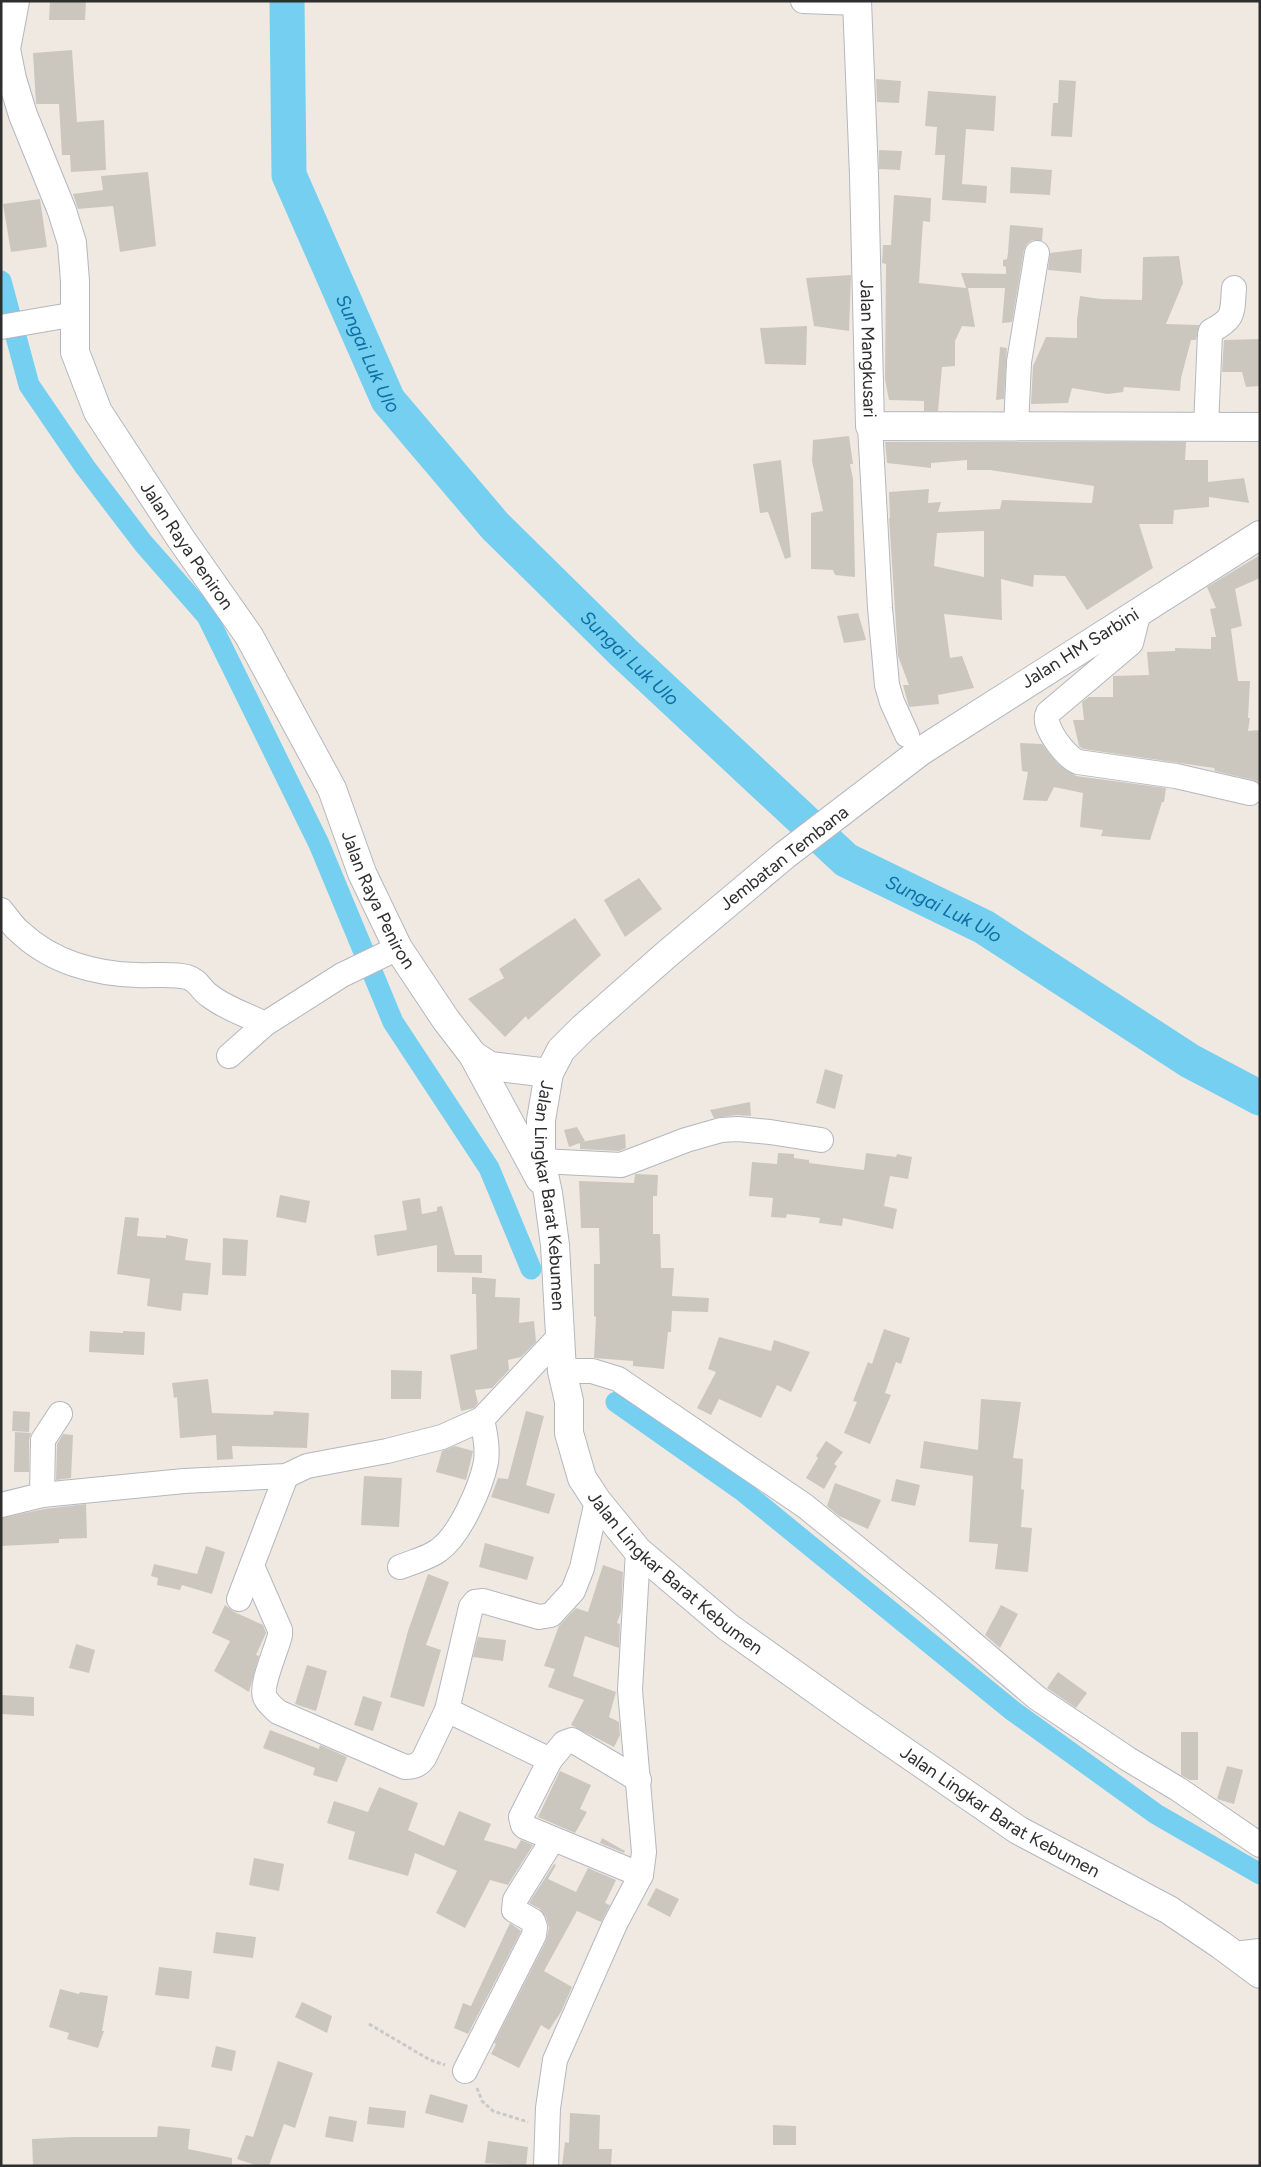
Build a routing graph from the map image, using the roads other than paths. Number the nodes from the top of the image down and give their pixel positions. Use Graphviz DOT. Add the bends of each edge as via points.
graph roads {
  1 [pos="803,1"];
  2 [pos="857,2"];
  3 [pos="10,5"];
  4 [pos="1037,253"];
  5 [pos="1234,288"];
  6 [pos="76,314"];
  7 [pos="10,326"];
  8 [pos="870,426"];
  9 [pos="1016,427"];
  10 [pos="1206,427"];
  11 [pos="1260,428"];
  12 [pos="1260,535"];
  13 [pos="1139,611"];
  14 [pos="907,735"];
  15 [pos="904,764"];
  16 [pos="1250,793"];
  17 [pos="1,910"];
  18 [pos="398,948"];
  19 [pos="667,954"];
  20 [pos="264,1024"];
  21 [pos="473,1054"];
  22 [pos="229,1056"];
  23 [pos="549,1073"];
  24 [pos="821,1140"];
  25 [pos="541,1161"];
  26 [pos="548,1193"];
  27 [pos="560,1336"];
  28 [pos="562,1371"];
  29 [pos="60,1414"];
  30 [pos="482,1419"];
  31 [pos="286,1476"];
  32 [pos="42,1496"];
  33 [pos="597,1501"];
  34 [pos="1,1505"];
  35 [pos="638,1551"];
  36 [pos="252,1566"];
  37 [pos="400,1567"];
  38 [pos="239,1599"];
  39 [pos="447,1710"];
  40 [pos="550,1760"];
  41 [pos="639,1780"];
  42 [pos="553,1839"];
  43 [pos="1260,1845"];
  44 [pos="640,1875"];
  45 [pos="1247,1953"];
  46 [pos="1260,1974"];
  47 [pos="465,2071"];
  48 [pos="546,2166"];
  1 -- 2 [label="street"];
  2 -- 8 [label="main road, Jalan Mangkusari"];
  3 -- 6 [label="main road, Jalan Raya Peniron" via="6,49 12,79 72,243"];
  4 -- 9 [label="street" via="1019,362"];
  5 -- 10 [label="street" via="1227,322 1210,334"];
  6 -- 7 [label="street"];
  6 -- 18 [label="main road, Jalan Raya Peniron" via="75,352 98,412 181,540 249,636 332,789 362,873"];
  8 -- 9 [label="main road, Jalan Mangkusari"];
  8 -- 14 [label="street" via="887,685"];
  9 -- 10 [label="main road, Jalan Mangkusari"];
  10 -- 11 [label="main road, Jalan Mangkusari"];
  12 -- 13 [label="main road, Jalan HM Sarbini"];
  13 -- 15 [label="main road, Jalan HM Sarbini" via="969,718"];
  13 -- 16 [label="street" via="1131,643 1048,713 1046,721 1050,731 1069,756 1078,762 1176,776"];
  15 -- 19 [label="main road, Jembatan Tembana" via="778,861"];
  17 -- 20 [label="street" via="20,932 56,958 90,970 187,978 200,984 208,996"];
  18 -- 20 [label="street" via="342,974"];
  18 -- 21 [label="main road, Jalan Raya Peniron"];
  19 -- 23 [label="main road, Jalan Lingkar Barat Kebumen" via="561,1050"];
  20 -- 22 [label="street"];
  21 -- 23 [label="main road, Jalan Raya Peniron" via="490,1066"];
  21 -- 26 [label="main road, Jalan Raya Peniron"];
  23 -- 25 [label="main road, Jalan Lingkar Barat Kebumen" via="542,1120"];
  24 -- 25 [label="street" via="770,1132 721,1130 621,1165"];
  25 -- 26 [label="main road, Jalan Lingkar Barat Kebumen"];
  26 -- 27 [label="main road, Jalan Lingkar Barat Kebumen" via="559,1290"];
  27 -- 28 [label="main road, Jalan Lingkar Barat Kebumen"];
  27 -- 30 [label="street"];
  28 -- 33 [label="main road, Jalan Lingkar Barat Kebumen" via="568,1401 569,1433 582,1478"];
  28 -- 43 [label="street" via="605,1373 626,1384 805,1506 1037,1698"];
  29 -- 32 [label="street" via="43,1440"];
  30 -- 31 [label="street" via="442,1437 306,1466"];
  30 -- 37 [label="street" via="486,1462 468,1513 454,1535 438,1551"];
  31 -- 32 [label="street" via="184,1481"];
  31 -- 36 [label="street"];
  32 -- 34 [label="street"];
  33 -- 35 [label="main road, Jalan Lingkar Barat Kebumen"];
  33 -- 39 [label="street" via="582,1568 573,1591 551,1615 539,1617 483,1601 475,1602"];
  35 -- 41 [label="street" via="630,1690"];
  35 -- 45 [label="main road, Jalan Lingkar Barat Kebumen" via="728,1627 1010,1824"];
  36 -- 38 [label="street"];
  36 -- 39 [label="street" via="280,1630 264,1692 278,1712 405,1767 412,1767 424,1758"];
  39 -- 40 [label="street"];
  40 -- 41 [label="street" via="564,1743 572,1740"];
  40 -- 42 [label="street" via="521,1818 525,1827"];
  41 -- 44 [label="street" via="644,1852"];
  42 -- 44 [label="street"];
  42 -- 47 [label="street" via="514,1905 514,1910 533,1921 534,1935"];
  44 -- 48 [label="street" via="554,2060"];
  45 -- 46 [label="main road, Jalan Lingkar Barat Kebumen"];
}
